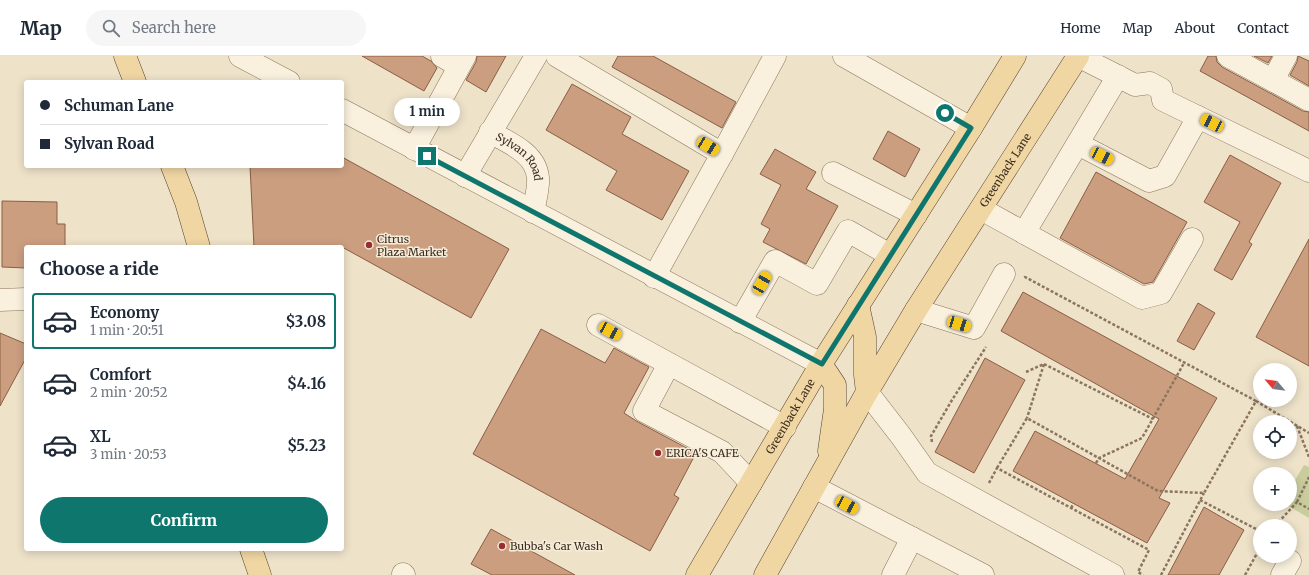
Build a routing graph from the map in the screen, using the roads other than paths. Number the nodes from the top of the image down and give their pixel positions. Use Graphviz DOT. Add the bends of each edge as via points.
graph roads {
  1 [pos="125,56"];
  2 [pos="240,56"];
  3 [pos="536,56"];
  4 [pos="557,56"];
  5 [pos="774,56"];
  6 [pos="844,56"];
  7 [pos="1015,56"];
  8 [pos="1078,56"];
  9 [pos="1228,56"];
  10 [pos="1286,56"];
  11 [pos="455,59"];
  12 [pos="134,80"];
  13 [pos="285,80"];
  14 [pos="1127,80"];
  15 [pos="1273,80"];
  16 [pos="1309,100"];
  17 [pos="344,111"];
  18 [pos="1198,117"];
  19 [pos="971,128"];
  20 [pos="490,132"];
  21 [pos="1078,144"];
  22 [pos="414,149"];
  23 [pos="722,154"];
  24 [pos="173,168"];
  25 [pos="1309,171"];
  26 [pos="833,172"];
  27 [pos="465,176"];
  28 [pos="981,209"];
  29 [pos="533,212"];
  30 [pos="916,215"];
  31 [pos="1024,233"];
  32 [pos="1192,239"];
  33 [pos="198,245"];
  34 [pos="890,255"];
  35 [pos="654,277"];
  36 [pos="1013,279"];
  37 [pos="24,299"];
  38 [pos="0,300"];
  39 [pos="858,305"];
  40 [pos="916,310"];
  41 [pos="740,322"];
  42 [pos="598,325"];
  43 [pos="670,364"];
  44 [pos="822,364"];
  45 [pos="867,392"];
  46 [pos="785,427"];
  47 [pos="827,464"];
  48 [pos="751,483"];
  49 [pos="814,487"];
  50 [pos="912,538"];
  51 [pos="252,551"];
  52 [pos="969,572"];
  53 [pos="260,575"];
  54 [pos="697,575"];
  55 [pos="765,575"];
  56 [pos="893,575"];
  57 [pos="1113,575"];
  1 -- 12 [label="main road"];
  2 -- 13 [label="street"];
  3 -- 20 [label="street"];
  4 -- 23 [label="street"];
  5 -- 23 [label="street"];
  6 -- 19 [label="street"];
  7 -- 19 [label="main road, Greenback Lane"];
  8 -- 14 [label="street"];
  8 -- 28 [label="main road, Greenback Lane"];
  9 -- 15 [label="street"];
  10 -- 15 [label="street"];
  11 -- 22 [label="street"];
  14 -- 18 [label="street" via="1150,83 1161,89 1163,100"];
  14 -- 21 [label="street"];
  15 -- 16 [label="street"];
  17 -- 22 [label="street"];
  18 -- 21 [label="street" via="1165,176 1149,181"];
  18 -- 25 [label="street"];
  19 -- 30 [label="main road, Greenback Lane"];
  20 -- 27 [label="street"];
  20 -- 29 [label="street, Sylvan Road" via="531,159 539,179"];
  21 -- 31 [label="street"];
  22 -- 27 [label="street"];
  23 -- 35 [label="street"];
  24 -- 33 [label="main road"];
  26 -- 30 [label="street"];
  27 -- 29 [label="street"];
  28 -- 31 [label="street"];
  28 -- 40 [label="main road, Greenback Lane"];
  29 -- 35 [label="street"];
  30 -- 34 [label="main road, Greenback Lane"];
  31 -- 32 [label="street" via="1142,298 1161,293"];
  34 -- 39 [label="main road, Greenback Lane"];
  34 -- 41 [label="street" via="848,231 817,284 775,261"];
  35 -- 41 [label="street"];
  36 -- 40 [label="street" via="974,328"];
  37 -- 38 [label="street"];
  39 -- 44 [label="main road, Greenback Lane"];
  39 -- 45 [label="main road" via="865,337 864,371"];
  40 -- 45 [label="main road, Greenback Lane"];
  41 -- 44 [label="street"];
  42 -- 43 [label="street"];
  43 -- 46 [label="street"];
  43 -- 48 [label="street" via="644,412 722,452"];
  44 -- 46 [label="main road, Greenback Lane"];
  44 -- 47 [label="main road" via="835,384 835,410"];
  45 -- 47 [label="main road, Greenback Lane"];
  45 -- 57 [label="street" via="927,473"];
  46 -- 48 [label="main road, Greenback Lane"];
  47 -- 49 [label="main road, Greenback Lane"];
  48 -- 54 [label="main road, Greenback Lane"];
  49 -- 50 [label="street"];
  49 -- 55 [label="main road, Greenback Lane"];
  50 -- 52 [label="street"];
  50 -- 56 [label="street"];
  51 -- 53 [label="main road"];
}
